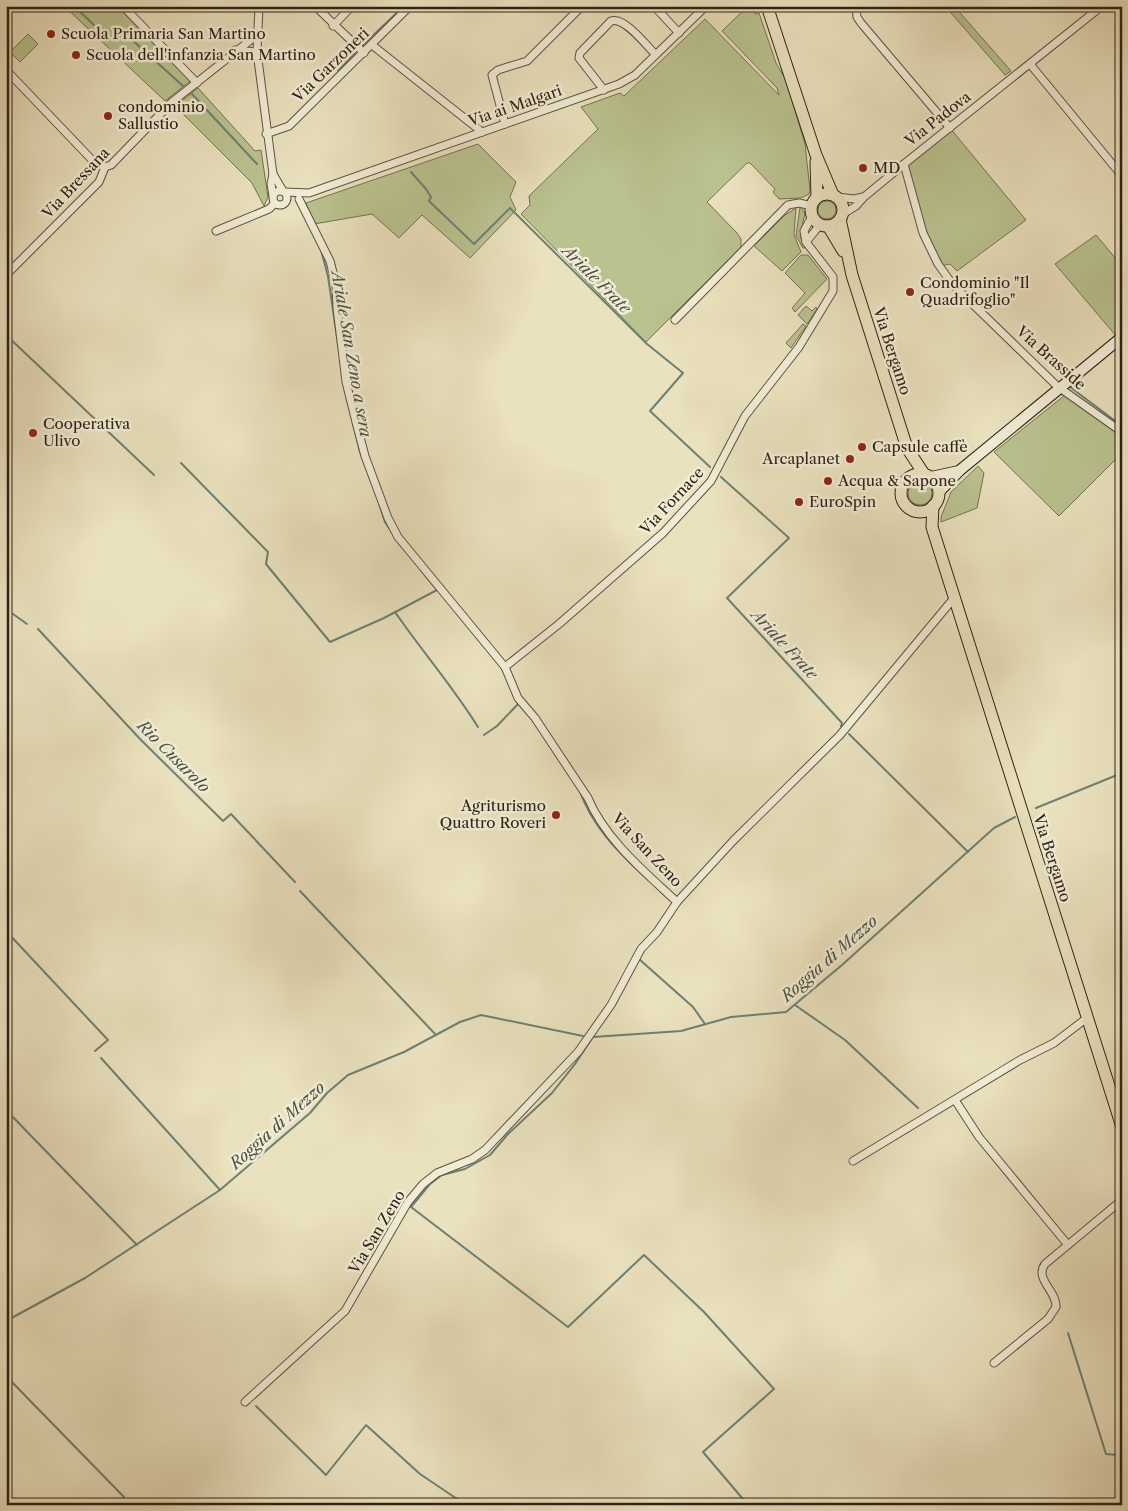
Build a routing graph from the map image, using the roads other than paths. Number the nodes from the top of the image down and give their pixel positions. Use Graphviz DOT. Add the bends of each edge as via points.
graph roads {
  1 [pos="123,6"];
  2 [pos="259,6"];
  3 [pos="315,6"];
  4 [pos="352,6"];
  5 [pos="410,6"];
  6 [pos="582,6"];
  7 [pos="654,6"];
  8 [pos="706,6"];
  9 [pos="767,6"];
  10 [pos="856,6"];
  11 [pos="1102,6"];
  12 [pos="333,26"];
  13 [pos="679,33"];
  14 [pos="257,35"];
  15 [pos="372,45"];
  16 [pos="235,50"];
  17 [pos="257,52"];
  18 [pos="364,54"];
  19 [pos="656,54"];
  20 [pos="1030,64"];
  21 [pos="6,70"];
  22 [pos="197,83"];
  23 [pos="604,90"];
  24 [pos="505,124"];
  25 [pos="950,128"];
  26 [pos="482,132"];
  27 [pos="266,134"];
  28 [pos="816,155"];
  29 [pos="904,164"];
  30 [pos="106,167"];
  31 [pos="1118,171"];
  32 [pos="273,174"];
  33 [pos="284,192"];
  34 [pos="309,192"];
  35 [pos="835,196"];
  36 [pos="864,197"];
  37 [pos="299,199"];
  38 [pos="274,200"];
  39 [pos="287,202"];
  40 [pos="818,214"];
  41 [pos="842,217"];
  42 [pos="216,231"];
  43 [pos="806,242"];
  44 [pos="849,264"];
  45 [pos="6,275"];
  46 [pos="675,320"];
  47 [pos="1122,337"];
  48 [pos="1060,388"];
  49 [pos="1122,432"];
  50 [pos="907,448"];
  51 [pos="959,471"];
  52 [pos="927,475"];
  53 [pos="911,476"];
  54 [pos="939,492"];
  55 [pos="933,506"];
  56 [pos="917,512"];
  57 [pos="932,527"];
  58 [pos="954,598"];
  59 [pos="505,667"];
  60 [pos="677,902"];
  61 [pos="1087,1018"];
  62 [pos="955,1100"];
  63 [pos="1122,1127"];
  64 [pos="853,1162"];
  65 [pos="1122,1200"];
  66 [pos="1068,1245"];
  67 [pos="994,1363"];
  68 [pos="245,1402"];
  1 -- 22 [label="street"];
  2 -- 14 [label="street"];
  3 -- 12 [label="street"];
  4 -- 12 [label="street"];
  5 -- 15 [label="street, Via Garzoneri"];
  6 -- 24 [label="street" via="526,61 492,75"];
  7 -- 13 [label="street"];
  8 -- 13 [label="street, Via ai Malgari"];
  9 -- 28 [label="main road, Via Bergamo"];
  10 -- 25 [label="street" via="861,23"];
  11 -- 20 [label="street, Via Padova"];
  12 -- 18 [label="street"];
  13 -- 19 [label="street, Via ai Malgari"];
  14 -- 16 [label="street, Via Bressana"];
  14 -- 17 [label="street"];
  15 -- 18 [label="street, Via Garzoneri"];
  15 -- 26 [label="street"];
  16 -- 17 [label="street"];
  16 -- 22 [label="street, Via Bressana"];
  17 -- 27 [label="street"];
  18 -- 27 [label="street, Via Garzoneri" via="289,126"];
  19 -- 23 [label="street, Via ai Malgari" via="630,78"];
  19 -- 23 [label="street" via="623,22 611,20 578,58"];
  20 -- 25 [label="street, Via Padova"];
  20 -- 31 [label="street"];
  21 -- 30 [label="street" via="95,162"];
  22 -- 30 [label="street, Via Bressana" via="172,102 111,166"];
  23 -- 24 [label="street, Via ai Malgari"];
  24 -- 26 [label="street, Via ai Malgari"];
  25 -- 29 [label="street, Via Padova"];
  26 -- 34 [label="street, Via ai Malgari"];
  27 -- 32 [label="street"];
  28 -- 35 [label="main road, Via Bergamo"];
  28 -- 40 [label="main road, Via Bergamo"];
  29 -- 36 [label="street, Via Padova"];
  29 -- 48 [label="street, Via Brasside" via="923,233 939,266 954,285"];
  30 -- 45 [label="street, Via Bressana" via="99,182"];
  32 -- 33 [label="street"];
  32 -- 38 [label="street"];
  33 -- 34 [label="street"];
  33 -- 38 [label="street" via="278,191"];
  33 -- 39 [label="street"];
  34 -- 37 [label="street"];
  35 -- 36 [label="street"];
  35 -- 40 [label="main road" via="827,194"];
  35 -- 41 [label="main road, Via Bergamo" via="842,205"];
  36 -- 41 [label="street, Via Padova"];
  37 -- 39 [label="street"];
  37 -- 59 [label="street, Via San Zeno" via="330,261 336,284 346,382 365,456 388,518 398,537"];
  38 -- 39 [label="street" via="281,205"];
  38 -- 42 [label="street" via="269,210"];
  40 -- 41 [label="main road"];
  40 -- 43 [label="street"];
  40 -- 43 [label="street" via="804,231"];
  40 -- 44 [label="main road, Via Bergamo"];
  40 -- 46 [label="street" via="799,203 788,205"];
  41 -- 44 [label="main road, Via Bergamo"];
  43 -- 59 [label="street, Via Fornace" via="832,277 833,291 799,347 745,416 711,481 663,533"];
  44 -- 50 [label="main road, Via Bergamo"];
  47 -- 48 [label="street"];
  48 -- 49 [label="street, Via Brasside"];
  48 -- 51 [label="street"];
  50 -- 52 [label="main road, Via Bergamo"];
  50 -- 53 [label="main road, Via Bergamo"];
  51 -- 52 [label="street"];
  51 -- 54 [label="street"];
  52 -- 53 [label="main road"];
  52 -- 54 [label="main road, Via Bergamo" via="936,483"];
  53 -- 56 [label="main road, Via Bergamo" via="902,485 901,497 907,507"];
  54 -- 55 [label="main road, Via Bergamo"];
  55 -- 56 [label="main road"];
  55 -- 57 [label="main road, Via Bergamo"];
  56 -- 57 [label="main road, Via Bergamo"];
  57 -- 58 [label="main road, Via Bergamo"];
  58 -- 60 [label="street" via="840,735 733,841"];
  58 -- 61 [label="main road, Via Bergamo"];
  59 -- 60 [label="street, Via San Zeno" via="518,698 535,718 594,811 646,873"];
  60 -- 68 [label="street, Via San Zeno" via="641,949 611,1005 578,1052 485,1150 472,1159 436,1173 423,1184 403,1209 345,1311"];
  61 -- 62 [label="street" via="1054,1043"];
  61 -- 63 [label="main road, Via Bergamo"];
  62 -- 64 [label="street"];
  62 -- 66 [label="street" via="978,1136"];
  65 -- 66 [label="street"];
  66 -- 67 [label="street" via="1042,1268 1042,1278 1057,1300 1053,1313"];
}
